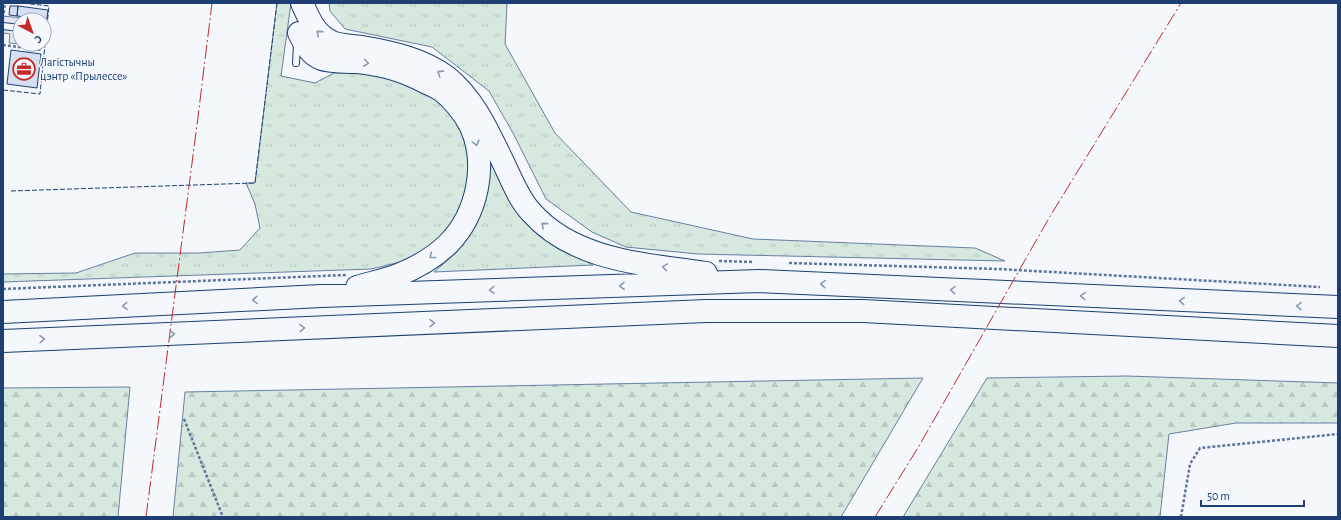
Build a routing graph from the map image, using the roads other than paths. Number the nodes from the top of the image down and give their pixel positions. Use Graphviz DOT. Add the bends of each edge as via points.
graph roads {
  1 [pos="300,16"];
  2 [pos="296,63"];
  3 [pos="760,272"];
  4 [pos="322,296"];
  5 [pos="1338,308"];
  6 [pos="4,312"];
  7 [pos="1338,336"];
  8 [pos="3,341"];
  1 -- 2 [label="lane"];
  3 -- 1 [label="highway, one-way" via="639,263 602,256 572,244 546,227 530,211 475,109 447,77 427,64 406,57 330,42"];
  1 -- 4 [label="highway, one-way" via="308,49 322,59 391,67 440,90 457,105 471,127 478,152 479,175 475,198 465,223 449,243 426,261 398,275"];
  3 -- 4 [label="highway, one-way"];
  5 -- 3 [label="highway, one-way"];
  4 -- 6 [label="highway, one-way"];
  8 -- 7 [label="highway, one-way" via="714,311 863,311"];
}
